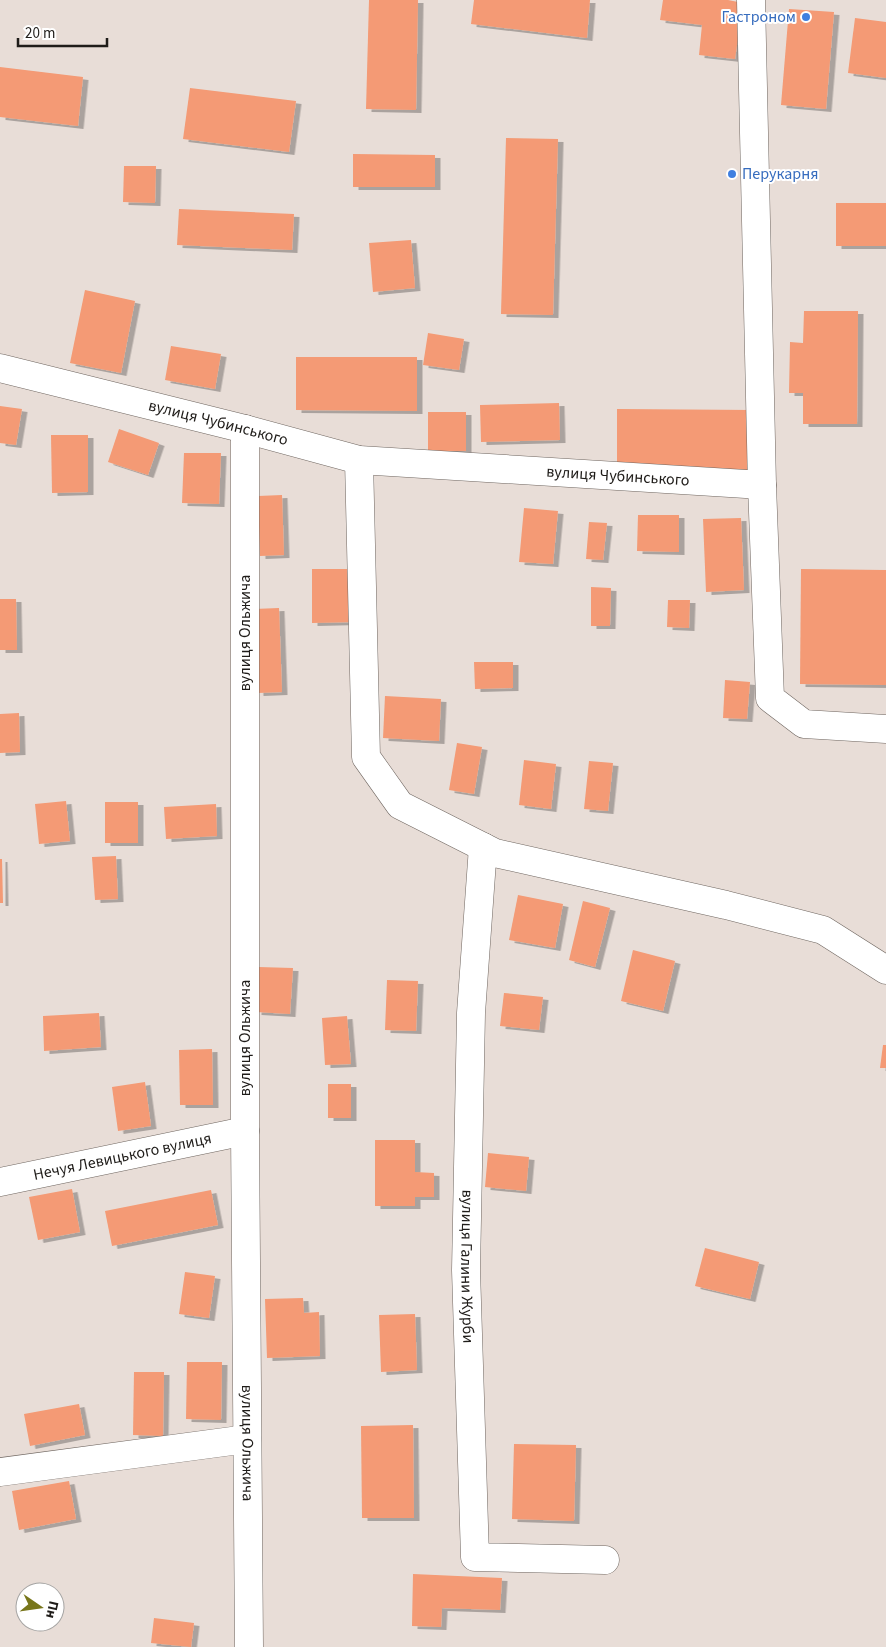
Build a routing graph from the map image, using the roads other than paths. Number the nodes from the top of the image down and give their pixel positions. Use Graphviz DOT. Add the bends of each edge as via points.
graph roads {
  1 [pos="751,0"];
  2 [pos="0,368"];
  3 [pos="245,429"];
  4 [pos="359,460"];
  5 [pos="762,485"];
  6 [pos="886,729"];
  7 [pos="483,848"];
  8 [pos="886,970"];
  9 [pos="245,1131"];
  10 [pos="0,1182"];
  11 [pos="247,1439"];
  12 [pos="0,1472"];
  13 [pos="605,1560"];
  14 [pos="249,1647"];
  1 -- 5 [label="street"];
  2 -- 3 [label="street, вулиця Чубинського"];
  3 -- 4 [label="street, вулиця Чубинського"];
  3 -- 9 [label="street, вулиця Ольжича"];
  4 -- 5 [label="street, вулиця Чубинського"];
  4 -- 7 [label="street" via="366,758 400,805"];
  5 -- 6 [label="street" via="770,698 804,724"];
  7 -- 8 [label="street" via="495,854 823,930"];
  7 -- 13 [label="street, вулиця Галини Журби" via="471,1013 466,1270 475,1557"];
  9 -- 10 [label="street, Нечуя Левицького вулиця"];
  9 -- 11 [label="street, вулиця Ольжича"];
  11 -- 12 [label="street"];
  11 -- 14 [label="street, вулиця Ольжича"];
}
